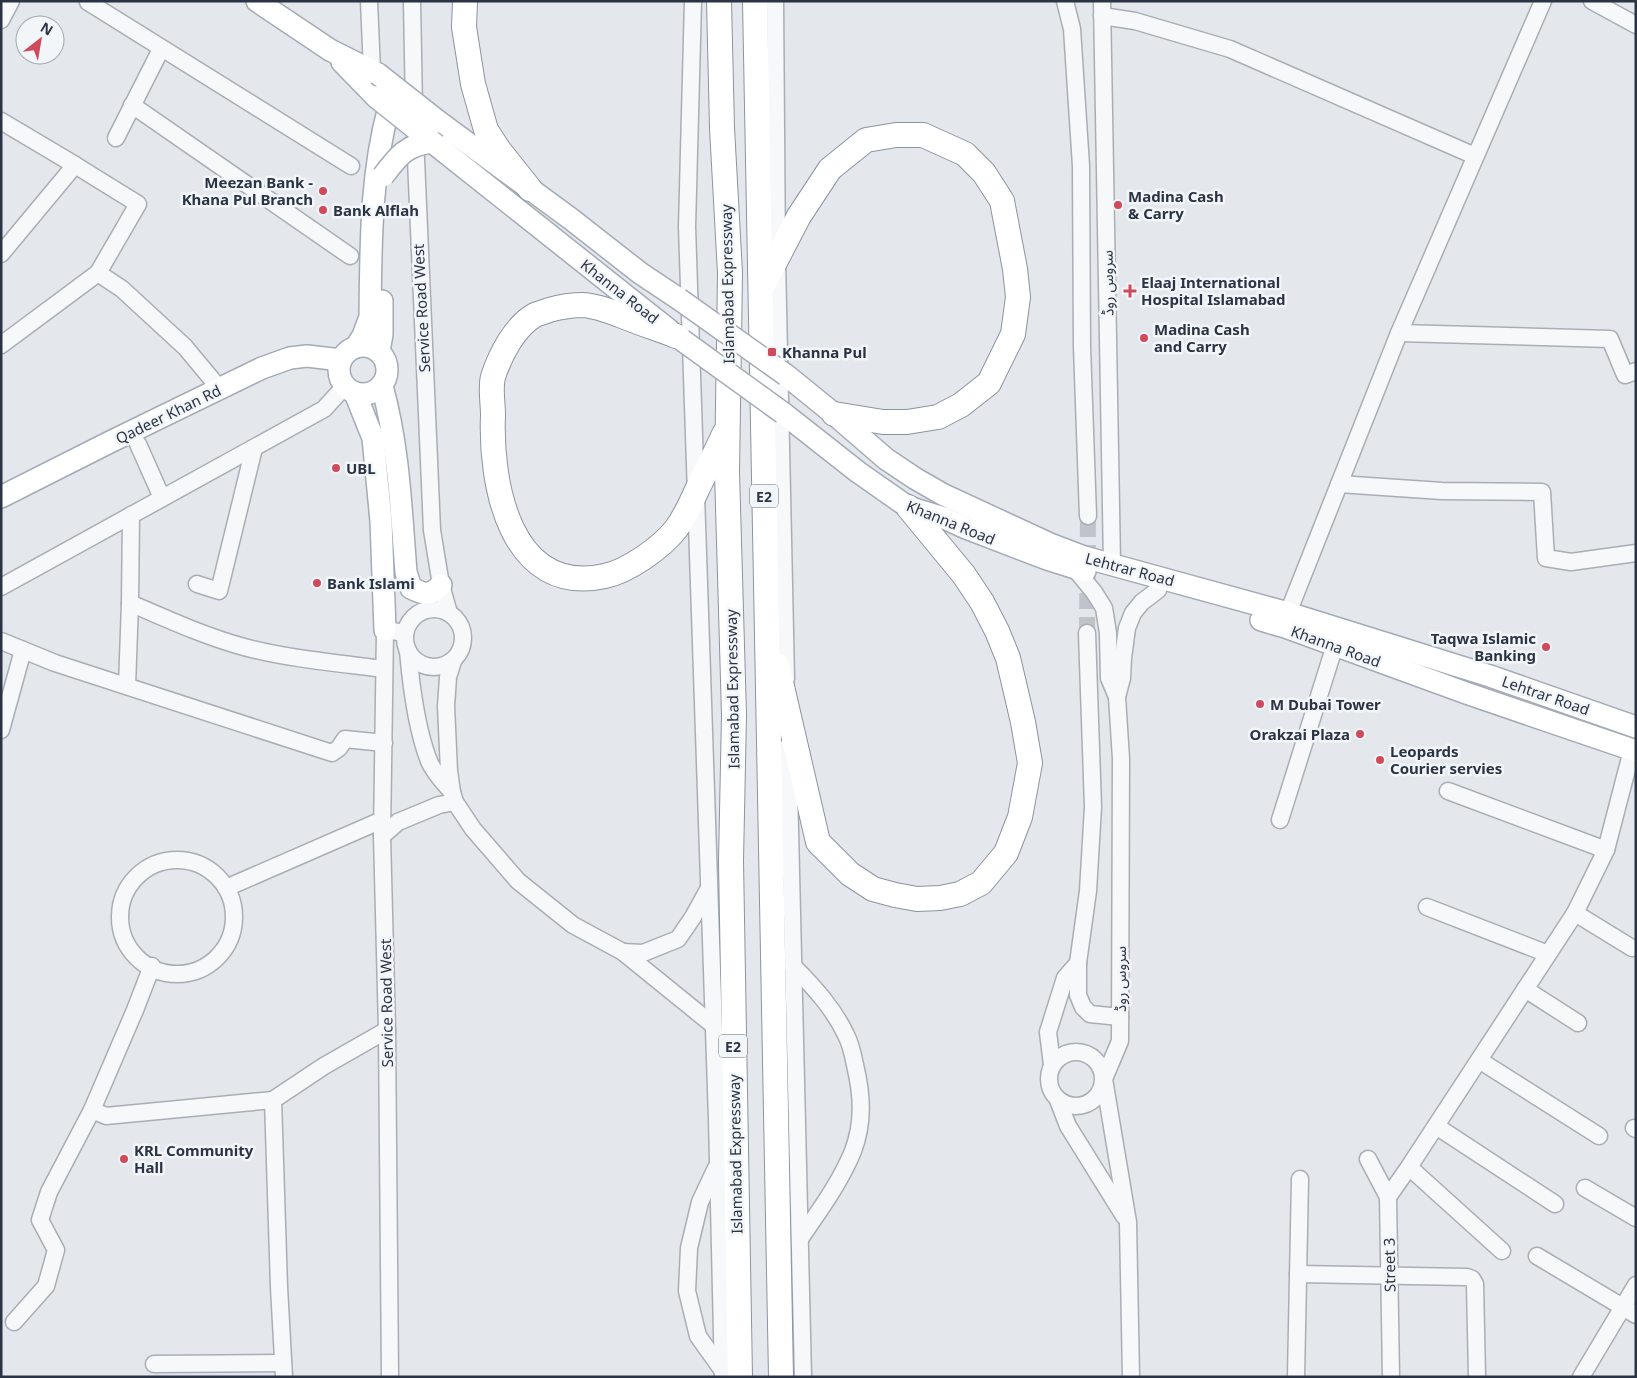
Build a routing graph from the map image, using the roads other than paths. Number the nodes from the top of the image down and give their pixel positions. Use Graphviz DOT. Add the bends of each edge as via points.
graph roads {
  1 [pos="11,1"];
  2 [pos="257,1"];
  3 [pos="369,1"];
  4 [pos="412,1"];
  5 [pos="464,1"];
  6 [pos="693,1"];
  7 [pos="719,1"];
  8 [pos="755,1"];
  9 [pos="775,1"];
  10 [pos="1065,1"];
  11 [pos="1543,1"];
  12 [pos="1592,1"];
  13 [pos="88,2"];
  14 [pos="1102,9"];
  15 [pos="1,20"];
  16 [pos="1636,24"];
  17 [pos="161,49"];
  18 [pos="330,50"];
  19 [pos="375,72"];
  20 [pos="382,102"];
  21 [pos="132,105"];
  22 [pos="1,121"];
  23 [pos="436,136"];
  24 [pos="116,138"];
  25 [pos="1475,156"];
  26 [pos="75,165"];
  27 [pos="350,166"];
  28 [pos="530,189"];
  29 [pos="1,254"];
  30 [pos="350,256"];
  31 [pos="777,260"];
  32 [pos="98,273"];
  33 [pos="760,290"];
  34 [pos="679,299"];
  35 [pos="1399,333"];
  36 [pos="679,338"];
  37 [pos="1,346"];
  38 [pos="379,352"];
  39 [pos="1636,371"];
  40 [pos="348,372"];
  41 [pos="382,386"];
  42 [pos="220,389"];
  43 [pos="834,414"];
  44 [pos="728,427"];
  45 [pos="138,444"];
  46 [pos="254,448"];
  47 [pos="1339,484"];
  48 [pos="696,492"];
  49 [pos="3,497"];
  50 [pos="162,498"];
  51 [pos="908,507"];
  52 [pos="131,515"];
  53 [pos="1088,516"];
  54 [pos="1636,552"];
  55 [pos="1112,564"];
  56 [pos="1074,568"];
  57 [pos="197,584"];
  58 [pos="442,585"];
  59 [pos="1,587"];
  60 [pos="1158,590"];
  61 [pos="130,603"];
  62 [pos="766,609"];
  63 [pos="449,613"];
  64 [pos="1288,613"];
  65 [pos="395,631"];
  66 [pos="1087,634"];
  67 [pos="1,641"];
  68 [pos="1335,645"];
  69 [pos="23,650"];
  70 [pos="408,651"];
  71 [pos="452,661"];
  72 [pos="384,669"];
  73 [pos="127,686"];
  74 [pos="1117,697"];
  75 [pos="786,708"];
  76 [pos="1636,727"];
  77 [pos="1,730"];
  78 [pos="384,743"];
  79 [pos="1634,750"];
  80 [pos="1448,791"];
  81 [pos="449,800"];
  82 [pos="1280,820"];
  83 [pos="388,826"];
  84 [pos="1606,850"];
  85 [pos="226,888"];
  86 [pos="709,888"];
  87 [pos="1427,907"];
  88 [pos="1575,913"];
  89 [pos="1632,948"];
  90 [pos="623,952"];
  91 [pos="1548,954"];
  92 [pos="1078,964"];
  93 [pos="152,966"];
  94 [pos="793,966"];
  95 [pos="1525,989"];
  96 [pos="1120,1017"];
  97 [pos="1578,1023"];
  98 [pos="713,1025"];
  99 [pos="387,1030"];
  100 [pos="1479,1060"];
  101 [pos="1052,1065"];
  102 [pos="1104,1079"];
  103 [pos="273,1100"];
  104 [pos="1058,1100"];
  105 [pos="92,1110"];
  106 [pos="1436,1126"];
  107 [pos="1599,1136"];
  108 [pos="1368,1158"];
  109 [pos="718,1163"];
  110 [pos="1409,1168"];
  111 [pos="1300,1178"];
  112 [pos="1585,1188"];
  113 [pos="1388,1197"];
  114 [pos="1555,1204"];
  115 [pos="1636,1218"];
  116 [pos="1128,1222"];
  117 [pos="800,1239"];
  118 [pos="1502,1251"];
  119 [pos="1537,1256"];
  120 [pos="1298,1274"];
  121 [pos="1389,1276"];
  122 [pos="1636,1285"];
  123 [pos="1629,1312"];
  124 [pos="14,1322"];
  125 [pos="154,1364"];
  126 [pos="283,1370"];
  127 [pos="729,1375"];
  128 [pos="799,1376"];
  129 [pos="390,1377"];
  130 [pos="1131,1377"];
  131 [pos="1296,1377"];
  132 [pos="1391,1377"];
  133 [pos="1477,1377"];
  134 [pos="1582,1377"];
  1 -- 15 [label="street"];
  2 -- 18 [label="main road, Khanna Road"];
  3 -- 19 [label="street"];
  4 -- 58 [label="street, Service Road West" via="416,192 427,439 432,530"];
  5 -- 28 [label="highway" via="464,27 473,84 486,130"];
  6 -- 48 [label="street" via="687,227"];
  7 -- 44 [label="highway, Islamabad Expressway / E2" via="730,273"];
  8 -- 33 [label="highway, E2"];
  9 -- 31 [label="street"];
  10 -- 53 [label="street" via="1072,29 1080,166"];
  11 -- 25 [label="street"];
  12 -- 16 [label="street"];
  13 -- 17 [label="street"];
  14 -- 25 [label="street" via="1230,49"];
  14 -- 55 [label="street, سروس روڈ"];
  17 -- 21 [label="street"];
  17 -- 27 [label="street"];
  18 -- 19 [label="main road, Khanna Road"];
  18 -- 20 [label="main road, Khanna Road"];
  19 -- 23 [label="main road, Khanna Road, bridge"];
  20 -- 23 [label="main road, Khanna Road, bridge"];
  20 -- 40 [label="main road" via="381,136 374,177 370,317"];
  21 -- 24 [label="street"];
  21 -- 30 [label="street"];
  22 -- 26 [label="street"];
  23 -- 28 [label="main road, Khanna Road"];
  23 -- 36 [label="main road, Khanna Road"];
  23 -- 38 [label="main road, bridge" via="406,149 383,176 382,334"];
  25 -- 35 [label="street"];
  26 -- 29 [label="street"];
  26 -- 32 [label="street" via="138,204"];
  28 -- 34 [label="main road, Khanna Road"];
  31 -- 33 [label="highway"];
  31 -- 43 [label="highway" via="799,216 830,168 866,140 923,135 965,154 984,173 1002,201 1018,297 1013,334 989,382 960,405 938,417 883,422"];
  31 -- 75 [label="street"];
  32 -- 37 [label="street"];
  32 -- 42 [label="street" via="122,289 186,347"];
  33 -- 62 [label="highway, E2"];
  34 -- 43 [label="main road, Lehtrar Road, bridge" via="786,375"];
  35 -- 39 [label="street" via="1610,339 1625,376"];
  35 -- 47 [label="street"];
  36 -- 48 [label="highway" via="585,305 570,305 535,314 522,324 508,344 493,378 493,453 498,492 515,536 526,552 550,572 571,577 594,578 614,574 632,565 675,530"];
  36 -- 51 [label="main road, Khanna Road, bridge"];
  38 -- 40 [label="main road" via="364,346"];
  38 -- 41 [label="main road" via="387,365"];
  40 -- 41 [label="main road" via="370,393"];
  40 -- 42 [label="main road, Qadeer Khan Rd" via="307,356 290,358"];
  40 -- 45 [label="main road, Qadeer Khan Rd" via="298,371 270,379"];
  40 -- 46 [label="street" via="324,409"];
  40 -- 65 [label="main road" via="372,438"];
  41 -- 58 [label="main road" via="392,425 398,471 406,572 411,588 420,592 434,592"];
  42 -- 49 [label="main road, Qadeer Khan Rd"];
  43 -- 55 [label="main road, Lehtrar Road" via="886,459 944,495 1050,544"];
  44 -- 48 [label="highway"];
  44 -- 127 [label="highway, Islamabad Expressway / E2" via="734,715 730,861"];
  45 -- 49 [label="main road, Qadeer Khan Rd"];
  45 -- 50 [label="street"];
  46 -- 50 [label="street"];
  46 -- 57 [label="street" via="219,591"];
  47 -- 54 [label="street" via="1442,491 1542,492 1546,558 1571,562"];
  47 -- 64 [label="street"];
  48 -- 86 [label="street"];
  50 -- 52 [label="street"];
  51 -- 56 [label="main road, Khanna Road"];
  51 -- 75 [label="highway" via="982,602 1008,658 1030,763 1020,817 1006,853 981,883 960,894 940,898 917,899 887,893 873,889 850,874 818,842"];
  52 -- 59 [label="street"];
  52 -- 61 [label="street"];
  55 -- 64 [label="main road, Lehtrar Road"];
  56 -- 60 [label="main road, Khanna Road"];
  56 -- 74 [label="street" via="1104,608 1109,678"];
  58 -- 63 [label="street, Service Road West"];
  60 -- 68 [label="main road, Khanna Road"];
  60 -- 74 [label="street, سروس روڈ" via="1133,613"];
  61 -- 72 [label="street" via="191,630 244,647"];
  61 -- 73 [label="street"];
  62 -- 75 [label="highway"];
  62 -- 128 [label="highway, E2"];
  63 -- 65 [label="street" via="431,609 422,611"];
  63 -- 71 [label="street" via="461,627 463,636 463,646"];
  64 -- 76 [label="main road, Lehtrar Road" via="1490,676"];
  65 -- 70 [label="street"];
  65 -- 72 [label="street, Service Road West"];
  66 -- 92 [label="street" via="1092,807 1088,891"];
  67 -- 69 [label="street"];
  68 -- 79 [label="main road, Khanna Road"];
  68 -- 82 [label="street"];
  69 -- 73 [label="street"];
  69 -- 77 [label="street"];
  70 -- 71 [label="street" via="419,664 428,667 445,666"];
  70 -- 81 [label="street" via="418,720 430,761"];
  71 -- 81 [label="street" via="446,706"];
  72 -- 78 [label="street, Service Road West"];
  73 -- 78 [label="street" via="332,753 345,739"];
  74 -- 96 [label="street, سروس روڈ" via="1121,759"];
  75 -- 94 [label="street"];
  78 -- 83 [label="street, Service Road West"];
  79 -- 84 [label="street"];
  80 -- 84 [label="street"];
  81 -- 83 [label="street"];
  81 -- 90 [label="street" via="518,881 574,925"];
  83 -- 85 [label="street"];
  83 -- 99 [label="street, Service Road West"];
  84 -- 88 [label="street"];
  85 -- 93 [label="street" via="234,916 233,932 223,951 206,966 185,974 163,972"];
  85 -- 93 [label="street" via="212,871 191,861 169,860 148,867 131,882 121,902 120,925 127,946 142,963"];
  86 -- 90 [label="street" via="678,939 643,953"];
  86 -- 98 [label="street"];
  87 -- 91 [label="street"];
  88 -- 89 [label="street"];
  88 -- 91 [label="street"];
  90 -- 98 [label="street"];
  91 -- 95 [label="street"];
  92 -- 96 [label="street" via="1078,996 1083,1007 1090,1014"];
  92 -- 101 [label="street" via="1065,978 1048,1032"];
  93 -- 105 [label="street"];
  94 -- 117 [label="street"];
  94 -- 117 [label="street" via="830,1008 847,1036 862,1097 861,1121 853,1150 838,1181"];
  95 -- 97 [label="street"];
  95 -- 100 [label="street"];
  96 -- 102 [label="street, سروس روڈ" via="1120,1041"];
  98 -- 109 [label="street"];
  99 -- 103 [label="street"];
  99 -- 129 [label="street, Service Road West"];
  100 -- 106 [label="street"];
  100 -- 107 [label="street"];
  101 -- 102 [label="street" via="1071,1052 1083,1052 1094,1058"];
  101 -- 104 [label="street" via="1048,1078"];
  102 -- 104 [label="street" via="1101,1091 1093,1101 1082,1106 1070,1106"];
  102 -- 116 [label="street"];
  103 -- 105 [label="street" via="106,1116"];
  103 -- 126 [label="street"];
  104 -- 116 [label="street" via="1068,1126"];
  105 -- 124 [label="street" via="49,1192 40,1220 56,1250 46,1286"];
  106 -- 110 [label="street"];
  106 -- 114 [label="street"];
  108 -- 113 [label="street, Street 3"];
  109 -- 127 [label="street"];
  109 -- 127 [label="street" via="700,1202 689,1248 687,1291 698,1336"];
  110 -- 113 [label="street"];
  110 -- 118 [label="street"];
  111 -- 120 [label="street"];
  112 -- 115 [label="street"];
  113 -- 121 [label="street, Street 3"];
  116 -- 130 [label="street"];
  117 -- 128 [label="street"];
  119 -- 123 [label="street"];
  120 -- 121 [label="street"];
  120 -- 131 [label="street"];
  121 -- 132 [label="street, Street 3"];
  121 -- 133 [label="street" via="1472,1279 1475,1284"];
  122 -- 123 [label="street"];
  123 -- 134 [label="street"];
  125 -- 126 [label="street"];
}
